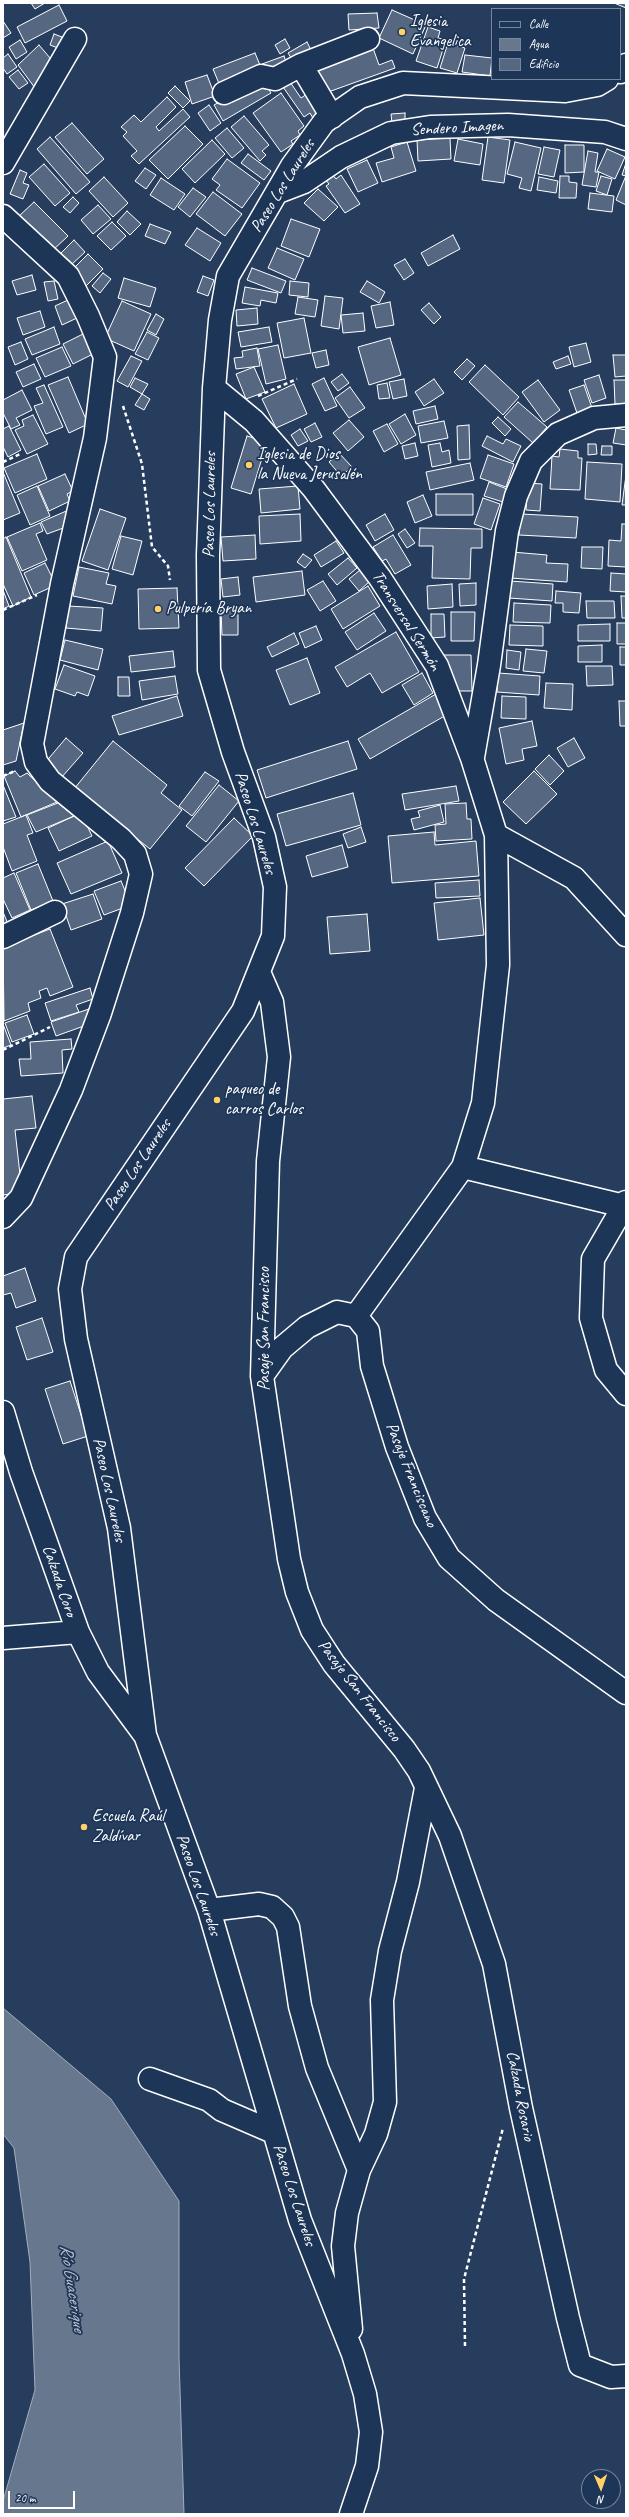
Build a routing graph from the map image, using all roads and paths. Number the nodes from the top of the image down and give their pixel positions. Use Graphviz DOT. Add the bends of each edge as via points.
graph roads {
  1 [pos="75,39"];
  2 [pos="368,39"];
  3 [pos="301,65"];
  4 [pos="605,80"];
  5 [pos="224,93"];
  6 [pos="332,118"];
  7 [pos="626,139"];
  8 [pos="3,163"];
  9 [pos="278,192"];
  10 [pos="3,216"];
  11 [pos="297,379"];
  12 [pos="214,388"];
  13 [pos="121,402"];
  14 [pos="235,406"];
  15 [pos="626,415"];
  16 [pos="20,454"];
  17 [pos="3,462"];
  18 [pos="170,580"];
  19 [pos="62,584"];
  20 [pos="3,610"];
  21 [pos="472,758"];
  22 [pos="496,836"];
  23 [pos="55,912"];
  24 [pos="626,935"];
  25 [pos="3,937"];
  26 [pos="259,972"];
  27 [pos="50,1027"];
  28 [pos="3,1050"];
  29 [pos="463,1167"];
  30 [pos="625,1204"];
  31 [pos="3,1217"];
  32 [pos="356,1316"];
  33 [pos="262,1376"];
  34 [pos="626,1394"];
  35 [pos="3,1412"];
  36 [pos="12,1472"];
  37 [pos="78,1632"];
  38 [pos="3,1638"];
  39 [pos="626,1693"];
  40 [pos="145,1735"];
  41 [pos="426,1788"];
  42 [pos="208,1910"];
  43 [pos="150,2079"];
  44 [pos="521,2108"];
  45 [pos="274,2132"];
  46 [pos="359,2170"];
  47 [pos="465,2346"];
  48 [pos="353,2354"];
  49 [pos="626,2376"];
  50 [pos="351,2514"];
  1 -- 8 [label="street"];
  2 -- 3 [label="street"];
  3 -- 5 [label="street" via="275,79 261,76"];
  3 -- 6 [label="street"];
  4 -- 6 [label="street, Paseo Los Laureles" via="597,85 565,90 403,83 360,97"];
  6 -- 9 [label="street, Paseo Los Laureles" via="324,122 292,166"];
  7 -- 9 [label="street, Sendero Imagen" via="605,132 508,125 430,127 391,133 341,157 304,182"];
  9 -- 12 [label="street, Paseo Los Laureles" via="228,276 220,320"];
  10 -- 19 [label="street" via="68,276 105,357 95,438"];
  11 -- 14 [label="path"];
  12 -- 14 [label="street, Transversal Sermón"];
  12 -- 26 [label="street, Paseo Los Laureles" via="208,555 210,670 233,752 264,837 275,888 274,936"];
  13 -- 18 [label="path" via="142,464 152,547 168,566"];
  14 -- 21 [label="street, Transversal Sermón" via="254,421 312,488 380,578 437,666"];
  15 -- 21 [label="street" via="594,418 558,434 531,461 516,496 507,531 489,665"];
  16 -- 17 [label="path"];
  19 -- 20 [label="path"];
  19 -- 31 [label="street" via="32,744 36,762 50,781 121,839 135,854 141,874 132,913 100,1013 71,1090 21,1198"];
  21 -- 22 [label="street, Transversal Sermón"];
  22 -- 24 [label="street" via="574,878"];
  22 -- 29 [label="street, Transversal Sermón" via="498,965 483,1103"];
  23 -- 25 [label="street"];
  26 -- 33 [label="street, Pasaje San Francisco" via="272,1002 279,1057 268,1161"];
  26 -- 40 [label="street, Paseo Los Laureles" via="243,1011 76,1257 70,1289 76,1339 119,1528"];
  27 -- 28 [label="path"];
  29 -- 30 [label="street"];
  29 -- 32 [label="street, Transversal Sermón"];
  30 -- 34 [label="street" via="593,1259 591,1318 606,1370"];
  32 -- 33 [label="street" via="337,1312 307,1327 282,1348"];
  32 -- 39 [label="street, Pasaje Franciscano" via="368,1331 372,1366 397,1447 425,1518 449,1558 496,1600"];
  33 -- 41 [label="street, Pasaje San Francisco" via="289,1559 312,1630 334,1664 404,1749"];
  35 -- 36 [label="street, Calzada Coro"];
  36 -- 37 [label="street, Calzada Coro"];
  37 -- 38 [label="street"];
  37 -- 40 [label="street, Calzada Coro" via="98,1672"];
  40 -- 42 [label="street, Paseo Los Laureles"];
  41 -- 44 [label="street, Calzada Rosario" via="450,1836 494,1964"];
  41 -- 46 [label="street" via="408,1882 390,1951 382,2000 385,2102 376,2134"];
  42 -- 45 [label="street, Paseo Los Laureles"];
  42 -- 46 [label="street" via="259,1904 272,1907 283,1917 288,1928 300,2006 317,2068"];
  43 -- 45 [label="street" via="209,2100 222,2110"];
  44 -- 47 [label="path" via="501,2131 473,2240 464,2279"];
  44 -- 49 [label="street, Calzada Rosario" via="580,2365 611,2377"];
  45 -- 48 [label="street, Paseo Los Laureles" via="300,2220"];
  46 -- 48 [label="street" via="346,2213 343,2246"];
  48 -- 50 [label="street, Paseo Los Laureles" via="365,2394 371,2432 367,2466"];
}
